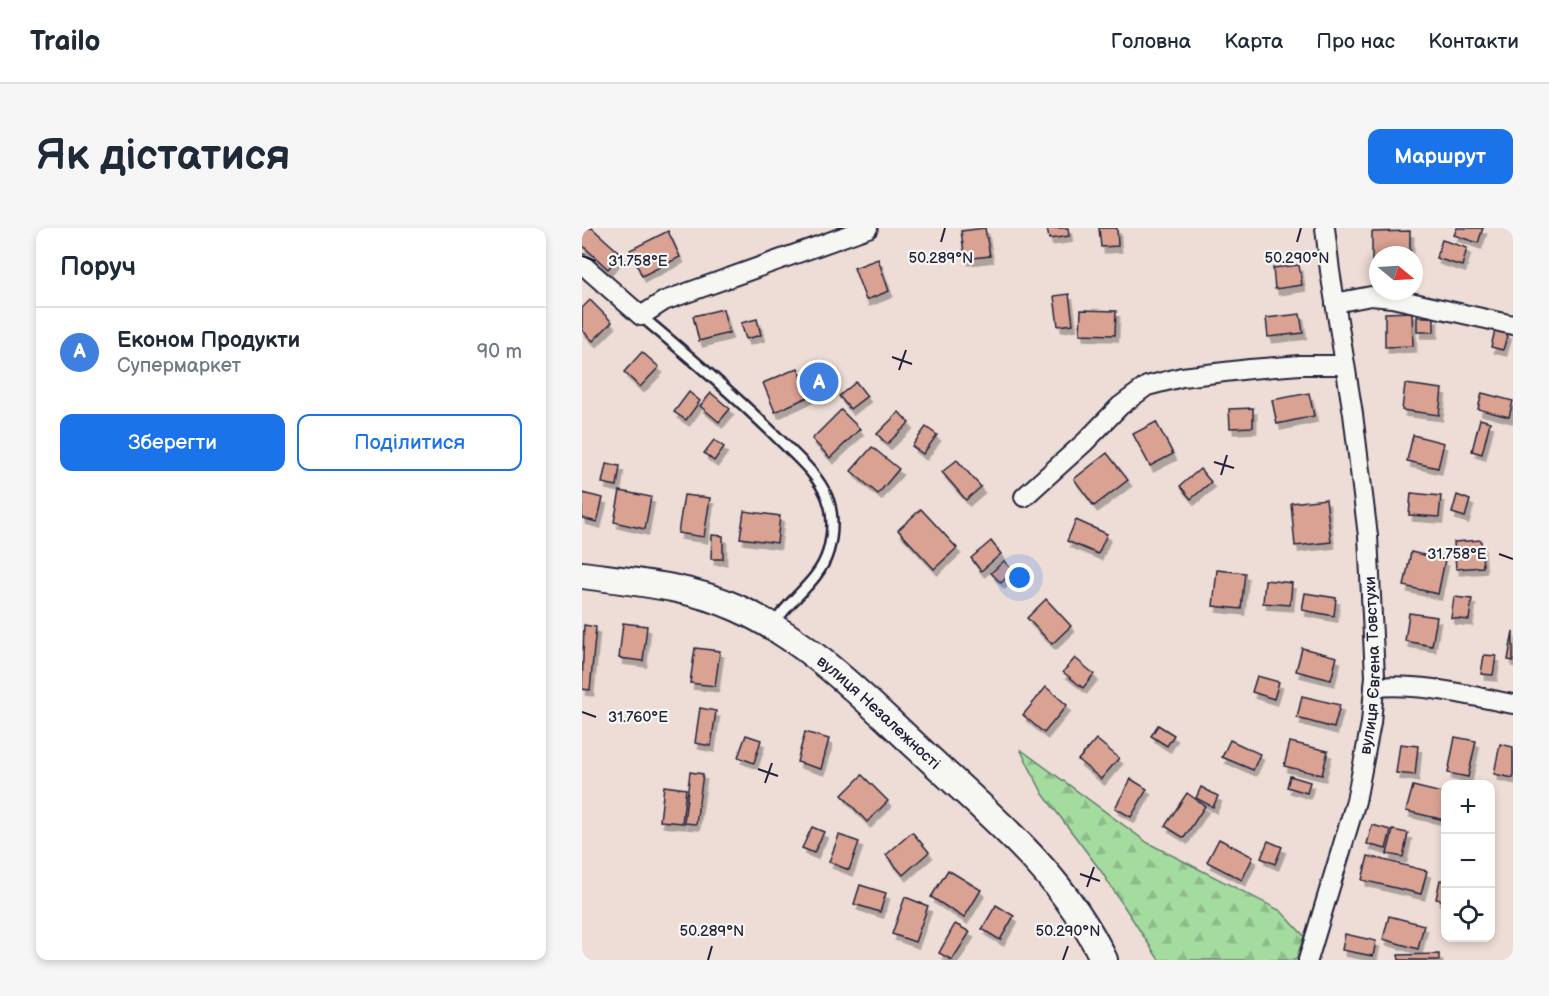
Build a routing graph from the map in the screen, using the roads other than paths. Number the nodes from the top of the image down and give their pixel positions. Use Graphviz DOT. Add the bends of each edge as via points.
graph roads {
  1 [pos="868,228"];
  2 [pos="1325,228"];
  3 [pos="582,264"];
  4 [pos="1335,303"];
  5 [pos="641,315"];
  6 [pos="1513,326"];
  7 [pos="1345,365"];
  8 [pos="1024,497"];
  9 [pos="582,575"];
  10 [pos="772,627"];
  11 [pos="1374,687"];
  12 [pos="1513,704"];
  13 [pos="1104,960"];
  14 [pos="1308,960"];
  1 -- 5 [label="street" via="664,301"];
  2 -- 4 [label="street, вулиця Євгена Товстухи"];
  3 -- 5 [label="street"];
  4 -- 6 [label="street" via="1371,296 1392,298"];
  4 -- 7 [label="street, вулиця Євгена Товстухи"];
  5 -- 10 [label="lane" via="770,430 809,469 828,499 832,531 825,561"];
  7 -- 8 [label="street" via="1240,370 1172,378 1148,386 1120,406"];
  7 -- 11 [label="street, вулиця Євгена Товстухи" via="1368,536"];
  9 -- 10 [label="main road, вулиця Незалежності" via="681,590 727,603"];
  10 -- 13 [label="main road, вулиця Незалежності" via="832,671 1012,836 1063,893"];
  11 -- 12 [label="street" via="1422,687"];
  11 -- 14 [label="street, вулиця Євгена Товстухи" via="1356,801"];
}
